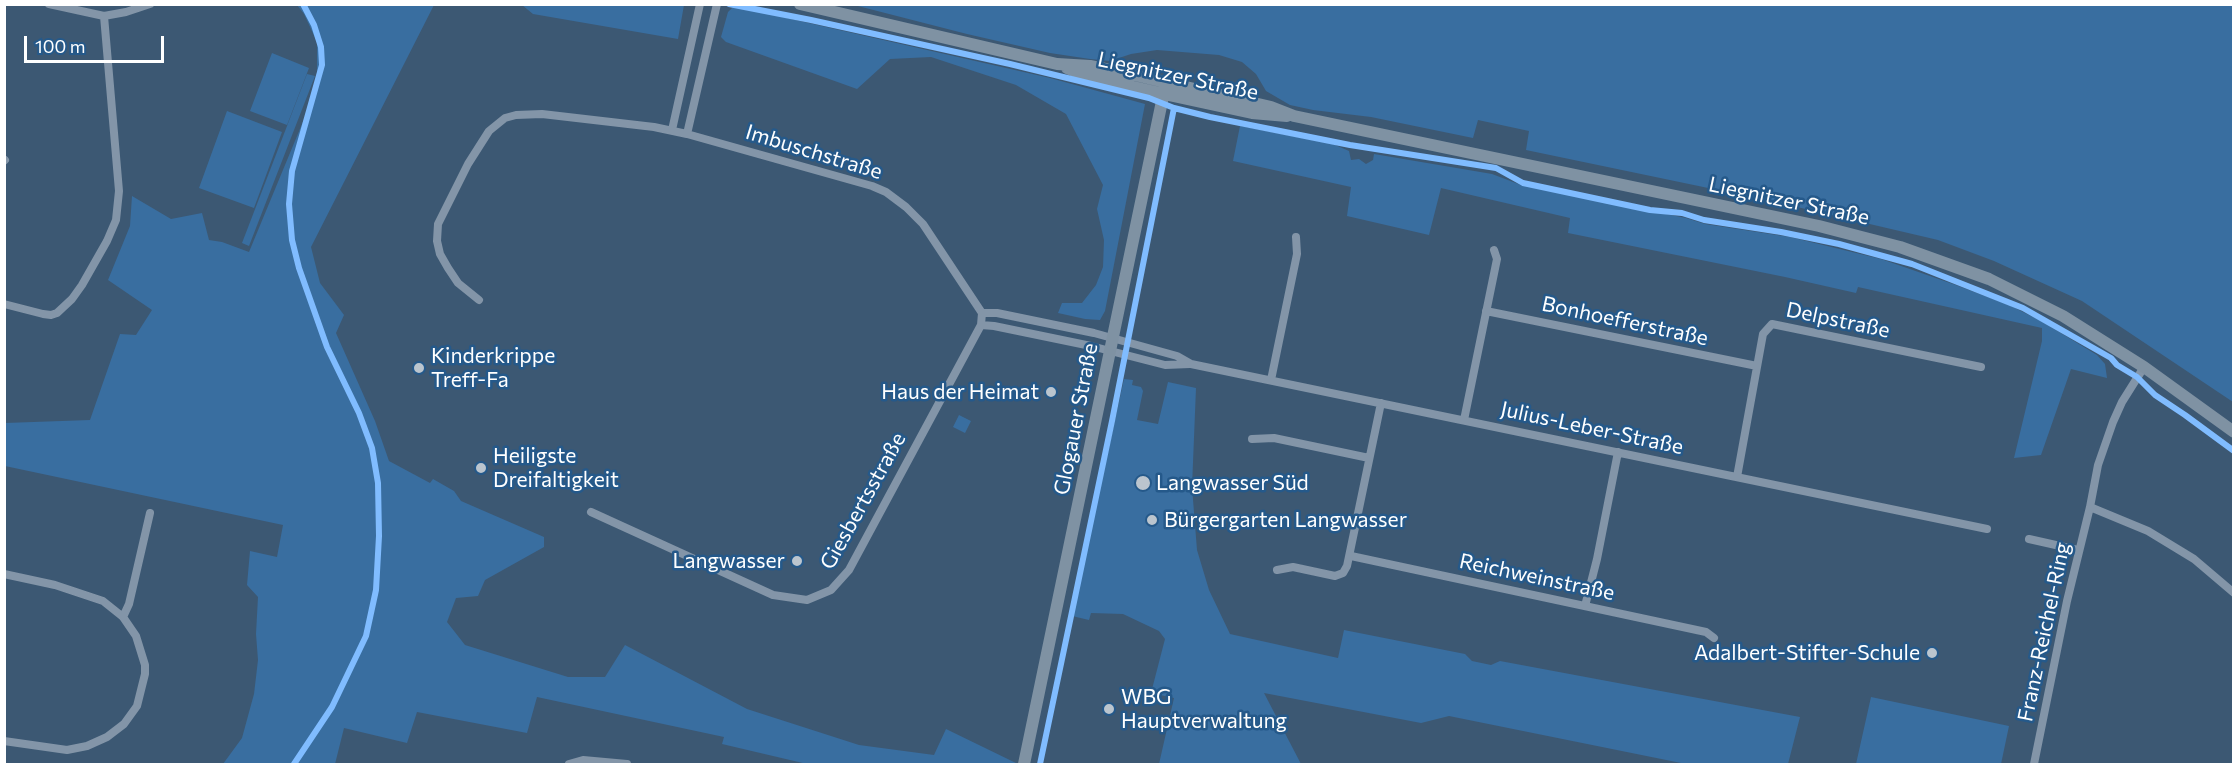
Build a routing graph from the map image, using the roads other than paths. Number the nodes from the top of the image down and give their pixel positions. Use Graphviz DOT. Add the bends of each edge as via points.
graph roads {
  1 [pos="50,4"];
  2 [pos="150,4"];
  3 [pos="700,4"];
  4 [pos="717,4"];
  5 [pos="800,4"];
  6 [pos="104,16"];
  7 [pos="1165,88"];
  8 [pos="672,130"];
  9 [pos="687,134"];
  10 [pos="1296,237"];
  11 [pos="1494,250"];
  12 [pos="479,300"];
  13 [pos="4,304"];
  14 [pos="1486,310"];
  15 [pos="982,313"];
  16 [pos="981,325"];
  17 [pos="1112,339"];
  18 [pos="1109,352"];
  19 [pos="1191,364"];
  20 [pos="1757,366"];
  21 [pos="1982,367"];
  22 [pos="2144,367"];
  23 [pos="1271,380"];
  24 [pos="1382,403"];
  25 [pos="1464,420"];
  26 [pos="2234,432"];
  27 [pos="1252,439"];
  28 [pos="1618,452"];
  29 [pos="1369,458"];
  30 [pos="1737,477"];
  31 [pos="2090,507"];
  32 [pos="591,512"];
  33 [pos="150,513"];
  34 [pos="1987,529"];
  35 [pos="2030,539"];
  36 [pos="2079,550"];
  37 [pos="1351,556"];
  38 [pos="1276,570"];
  39 [pos="4,574"];
  40 [pos="2234,592"];
  41 [pos="1585,606"];
  42 [pos="123,616"];
  43 [pos="1714,638"];
  44 [pos="4,741"];
  45 [pos="569,765"];
  46 [pos="627,765"];
  47 [pos="1024,765"];
  48 [pos="2034,765"];
  1 -- 6 [label="street"];
  2 -- 6 [label="street"];
  3 -- 8 [label="street"];
  4 -- 9 [label="street"];
  5 -- 7 [label="main road, Liegnitzer Straße" via="1057,64 1086,76"];
  6 -- 13 [label="street" via="120,191 116,219 82,285 57,313 43,314"];
  7 -- 17 [label="main road, Glogauer Straße"];
  7 -- 22 [label="main road, Liegnitzer Straße" via="1269,116 1294,116 1819,226 1900,247 2010,289 2070,320"];
  8 -- 9 [label="street, Imbuschstraße"];
  8 -- 12 [label="street, Imbuschstraße" via="542,114 516,114 496,124 480,142 438,224 440,254 458,283"];
  9 -- 15 [label="street, Imbuschstraße" via="886,192 923,224"];
  10 -- 23 [label="street" via="1297,254"];
  11 -- 14 [label="street" via="1497,259"];
  14 -- 20 [label="street, Bonhoefferstraße"];
  14 -- 25 [label="street"];
  15 -- 16 [label="street"];
  15 -- 17 [label="street"];
  16 -- 18 [label="street"];
  16 -- 32 [label="street, Giesbertsstraße" via="849,570 820,596 807,600 773,595"];
  17 -- 18 [label="main road, Glogauer Straße"];
  17 -- 19 [label="street, Julius-Leber-Straße" via="1177,356"];
  18 -- 19 [label="street, Julius-Leber-Straße" via="1165,365"];
  18 -- 47 [label="main road, Glogauer Straße"];
  19 -- 23 [label="street, Julius-Leber-Straße"];
  20 -- 21 [label="street, Delpstraße" via="1763,334 1772,324 1779,324"];
  20 -- 30 [label="street, Delpstraße"];
  22 -- 26 [label="main road, Liegnitzer Straße"];
  22 -- 31 [label="street, Franz-Reichel-Ring" via="2122,402 2104,443"];
  23 -- 24 [label="street, Julius-Leber-Straße"];
  24 -- 25 [label="street, Julius-Leber-Straße"];
  24 -- 29 [label="street"];
  25 -- 28 [label="street, Julius-Leber-Straße"];
  27 -- 29 [label="street" via="1274,438"];
  28 -- 30 [label="street, Julius-Leber-Straße"];
  28 -- 41 [label="street"];
  29 -- 37 [label="street"];
  30 -- 34 [label="street, Julius-Leber-Straße"];
  31 -- 36 [label="street, Franz-Reichel-Ring"];
  31 -- 40 [label="street" via="2148,531 2194,559"];
  33 -- 42 [label="street"];
  35 -- 36 [label="street"];
  36 -- 48 [label="street, Franz-Reichel-Ring"];
  37 -- 38 [label="street" via="1343,573 1335,576 1293,567"];
  37 -- 41 [label="street, Reichweinstraße"];
  39 -- 42 [label="street" via="82,593 103,601"];
  41 -- 43 [label="street, Reichweinstraße" via="1706,632"];
  42 -- 44 [label="street" via="136,636 145,665 137,706 124,724 107,737 67,750"];
  45 -- 46 [label="street" via="583,760"];
}
